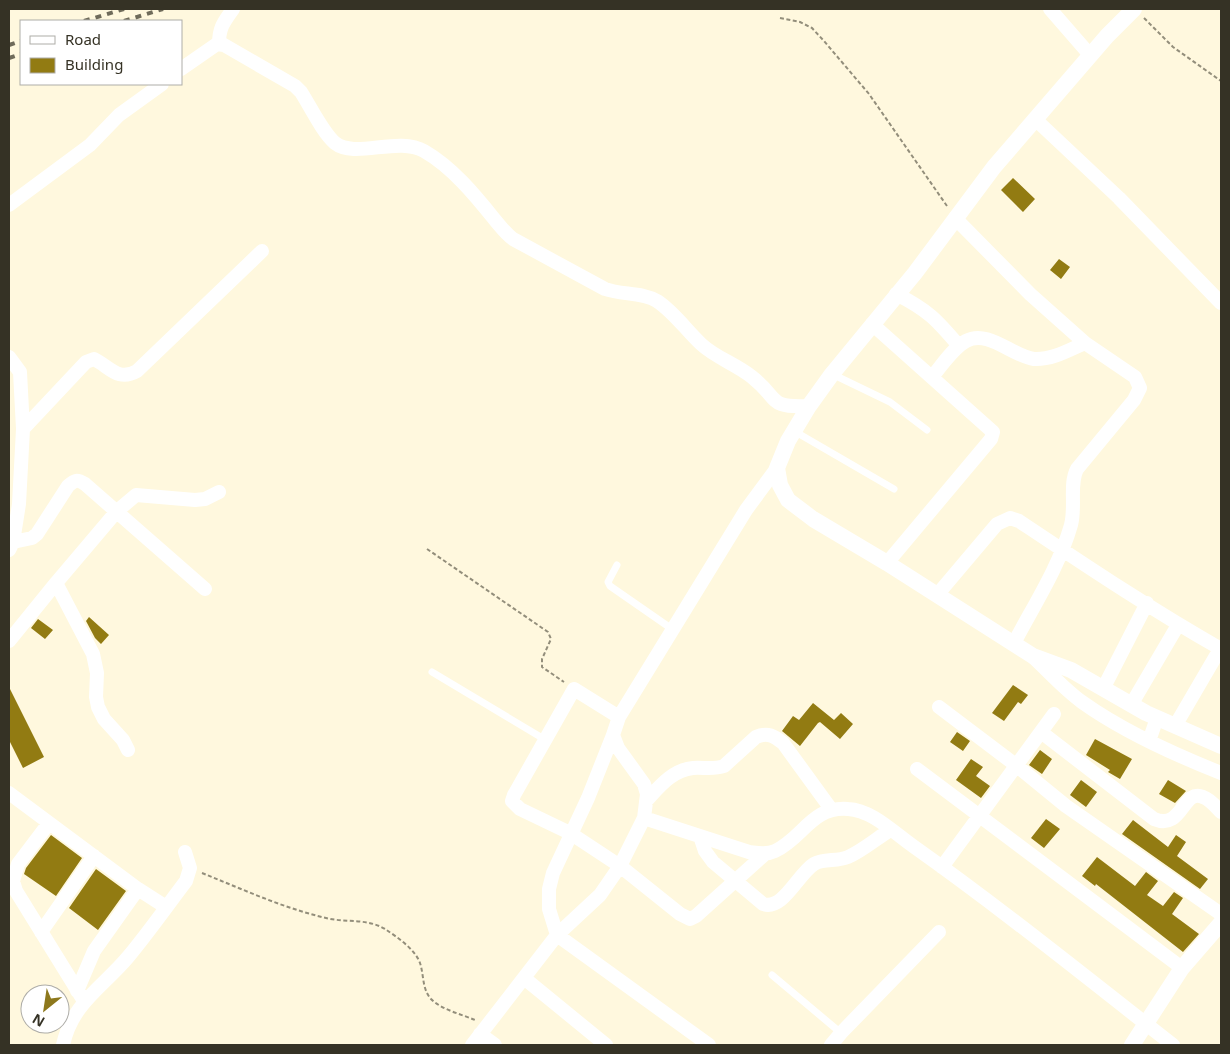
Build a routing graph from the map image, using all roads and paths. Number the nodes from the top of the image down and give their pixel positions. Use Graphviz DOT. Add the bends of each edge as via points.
graph roads {
  1 [pos="233,9"];
  2 [pos="1050,9"];
  3 [pos="1138,12"];
  4 [pos="780,18"];
  5 [pos="219,44"];
  6 [pos="1090,55"];
  7 [pos="182,68"];
  8 [pos="1221,81"];
  9 [pos="161,85"];
  10 [pos="1035,119"];
  11 [pos="9,205"];
  12 [pos="955,218"];
  13 [pos="262,251"];
  14 [pos="896,294"];
  15 [pos="1221,303"];
  16 [pos="872,324"];
  17 [pos="1085,343"];
  18 [pos="959,346"];
  19 [pos="9,357"];
  20 [pos="832,374"];
  21 [pos="932,377"];
  22 [pos="809,406"];
  23 [pos="23,429"];
  24 [pos="794,430"];
  25 [pos="927,430"];
  26 [pos="778,468"];
  27 [pos="894,490"];
  28 [pos="219,492"];
  29 [pos="117,512"];
  30 [pos="11,546"];
  31 [pos="427,549"];
  32 [pos="1063,550"];
  33 [pos="887,563"];
  34 [pos="617,565"];
  35 [pos="56,583"];
  36 [pos="205,589"];
  37 [pos="937,595"];
  38 [pos="1148,603"];
  39 [pos="1178,625"];
  40 [pos="672,629"];
  41 [pos="9,642"];
  42 [pos="1014,644"];
  43 [pos="1221,649"];
  44 [pos="1033,656"];
  45 [pos="432,672"];
  46 [pos="574,689"];
  47 [pos="1103,689"];
  48 [pos="1131,705"];
  49 [pos="939,707"];
  50 [pos="1054,714"];
  51 [pos="618,717"];
  52 [pos="1157,718"];
  53 [pos="1175,726"];
  54 [pos="1041,732"];
  55 [pos="613,735"];
  56 [pos="544,739"];
  57 [pos="1149,741"];
  58 [pos="1221,746"];
  59 [pos="128,750"];
  60 [pos="1017,766"];
  61 [pos="917,769"];
  62 [pos="1221,773"];
  63 [pos="9,793"];
  64 [pos="646,801"];
  65 [pos="831,809"];
  66 [pos="1221,812"];
  67 [pos="980,816"];
  68 [pos="644,818"];
  69 [pos="49,823"];
  70 [pos="890,830"];
  71 [pos="570,833"];
  72 [pos="700,836"];
  73 [pos="185,852"];
  74 [pos="765,854"];
  75 [pos="94,856"];
  76 [pos="620,866"];
  77 [pos="942,867"];
  78 [pos="190,868"];
  79 [pos="736,880"];
  80 [pos="138,889"];
  81 [pos="166,907"];
  82 [pos="1221,914"];
  83 [pos="41,932"];
  84 [pos="939,932"];
  85 [pos="1218,932"];
  86 [pos="557,935"];
  87 [pos="1182,968"];
  88 [pos="772,975"];
  89 [pos="524,978"];
  90 [pos="80,996"];
  91 [pos="1145,1023"];
  92 [pos="483,1029"];
  93 [pos="841,1032"];
  94 [pos="63,1045"];
  95 [pos="472,1045"];
  96 [pos="495,1045"];
  97 [pos="606,1045"];
  98 [pos="709,1045"];
  99 [pos="831,1045"];
  100 [pos="1132,1045"];
  101 [pos="1173,1045"];
  1 -- 5 [label="street" via="221,26"];
  2 -- 6 [label="street"];
  3 -- 6 [label="street"];
  3 -- 8 [label="path" via="1173,47"];
  4 -- 12 [label="path" via="812,28 831,49 870,94"];
  5 -- 7 [label="street"];
  5 -- 22 [label="street" via="295,86 336,143 356,148 397,145 421,149 454,174 513,239 605,289 656,300 701,344 753,377 774,401 785,406"];
  6 -- 10 [label="street"];
  9 -- 11 [label="street" via="120,115 90,145"];
  10 -- 12 [label="street"];
  10 -- 15 [label="street" via="1119,198"];
  12 -- 14 [label="street"];
  12 -- 17 [label="street" via="1030,294"];
  13 -- 23 [label="street" via="137,371 122,376 94,359 86,362"];
  14 -- 16 [label="street"];
  14 -- 18 [label="street" via="938,321"];
  16 -- 20 [label="street"];
  16 -- 21 [label="street"];
  17 -- 18 [label="street" via="1061,354 1040,358 1017,354 978,337"];
  17 -- 32 [label="street" via="1135,377 1140,388 1134,400 1077,468 1073,512"];
  18 -- 21 [label="street"];
  19 -- 23 [label="street" via="20,372"];
  20 -- 22 [label="street"];
  20 -- 25 [label="lane" via="890,402"];
  21 -- 33 [label="street" via="990,428 993,436"];
  22 -- 24 [label="street"];
  23 -- 30 [label="street" via="19,504"];
  24 -- 26 [label="street"];
  24 -- 27 [label="lane"];
  26 -- 33 [label="street" via="784,495 794,506"];
  26 -- 40 [label="street" via="746,510"];
  28 -- 29 [label="street" via="195,500 136,495"];
  29 -- 30 [label="street" via="85,484 74,480 37,534"];
  29 -- 35 [label="street"];
  29 -- 36 [label="street"];
  31 -- 46 [label="path" via="548,632 551,639 542,667"];
  32 -- 37 [label="street" via="1010,518 998,524"];
  32 -- 38 [label="street"];
  32 -- 42 [label="street"];
  33 -- 37 [label="street"];
  34 -- 40 [label="lane" via="608,582 610,586"];
  35 -- 41 [label="street"];
  35 -- 59 [label="street" via="90,644 97,672 98,708"];
  37 -- 42 [label="street"];
  38 -- 39 [label="street"];
  38 -- 47 [label="street"];
  39 -- 43 [label="street"];
  39 -- 48 [label="street"];
  40 -- 51 [label="street"];
  42 -- 44 [label="street"];
  43 -- 53 [label="street"];
  44 -- 47 [label="street" via="1072,670"];
  44 -- 57 [label="street" via="1081,701"];
  45 -- 56 [label="lane"];
  46 -- 51 [label="street"];
  46 -- 56 [label="street"];
  47 -- 48 [label="street"];
  48 -- 52 [label="street"];
  49 -- 60 [label="street"];
  50 -- 54 [label="street"];
  51 -- 55 [label="street"];
  52 -- 53 [label="street"];
  52 -- 57 [label="street"];
  53 -- 58 [label="street"];
  54 -- 60 [label="street"];
  54 -- 66 [label="street" via="1154,819 1170,821 1196,795 1202,796"];
  55 -- 64 [label="street" via="618,748 644,784"];
  55 -- 71 [label="street"];
  56 -- 71 [label="street" via="512,801 520,809"];
  57 -- 62 [label="street"];
  60 -- 67 [label="street"];
  60 -- 82 [label="street" via="1066,806"];
  61 -- 67 [label="street"];
  63 -- 69 [label="street"];
  64 -- 65 [label="street" via="670,776 682,770 724,766 756,737 769,734 782,743"];
  64 -- 68 [label="street"];
  65 -- 70 [label="street" via="850,808"];
  65 -- 74 [label="street" via="814,818 787,843"];
  67 -- 77 [label="street"];
  67 -- 87 [label="street"];
  68 -- 72 [label="street"];
  68 -- 76 [label="street"];
  69 -- 75 [label="street"];
  69 -- 83 [label="street" via="18,864 13,881"];
  70 -- 77 [label="street"];
  70 -- 79 [label="street" via="848,857 815,864 776,904 763,904"];
  71 -- 76 [label="street"];
  71 -- 86 [label="street" via="549,889 549,909"];
  72 -- 74 [label="street"];
  72 -- 79 [label="street" via="713,862"];
  73 -- 78 [label="street"];
  74 -- 79 [label="street"];
  75 -- 80 [label="street"];
  75 -- 83 [label="street"];
  76 -- 79 [label="street" via="690,919"];
  76 -- 86 [label="street" via="600,894"];
  77 -- 91 [label="street"];
  78 -- 81 [label="street" via="186,880"];
  78 -- 92 [label="path" via="322,917 365,922 385,929 417,957 430,998"];
  80 -- 81 [label="street"];
  80 -- 90 [label="street" via="94,951"];
  81 -- 90 [label="street" via="127,958"];
  83 -- 90 [label="street"];
  84 -- 93 [label="street"];
  85 -- 87 [label="street"];
  86 -- 89 [label="street"];
  86 -- 98 [label="street"];
  87 -- 91 [label="street"];
  88 -- 93 [label="lane"];
  89 -- 92 [label="street"];
  89 -- 97 [label="street"];
  90 -- 94 [label="street"];
  91 -- 100 [label="street"];
  91 -- 101 [label="street"];
  92 -- 95 [label="street"];
  92 -- 96 [label="street"];
  93 -- 99 [label="street"];
}
